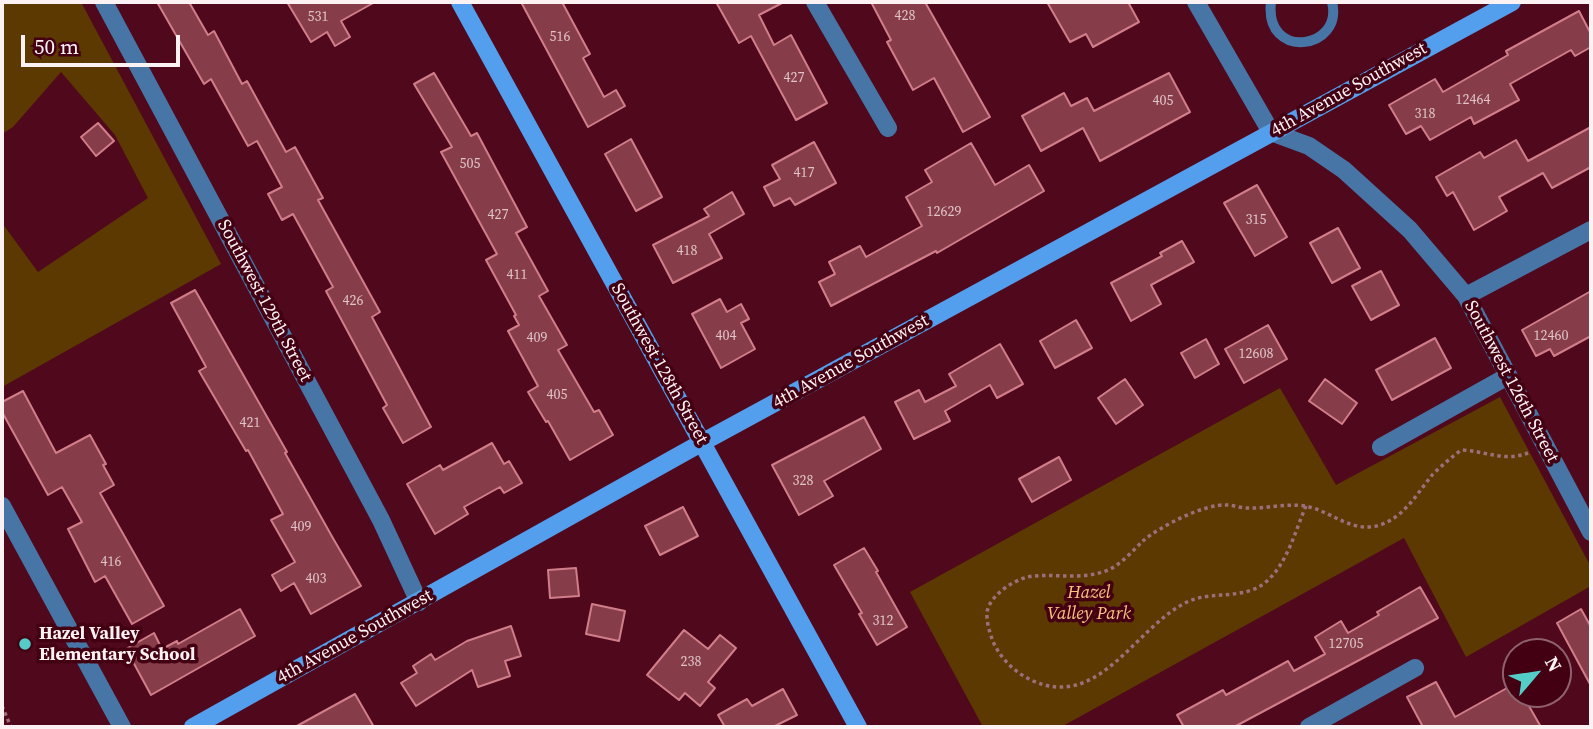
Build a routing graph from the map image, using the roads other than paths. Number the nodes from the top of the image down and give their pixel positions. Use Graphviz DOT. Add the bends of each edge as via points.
graph roads {
  1 [pos="104,2"];
  2 [pos="460,2"];
  3 [pos="815,2"];
  4 [pos="1196,2"];
  5 [pos="1271,2"];
  6 [pos="1332,2"];
  7 [pos="1512,2"];
  8 [pos="888,128"];
  9 [pos="1271,132"];
  10 [pos="1591,230"];
  11 [pos="1466,296"];
  12 [pos="1508,376"];
  13 [pos="703,442"];
  14 [pos="1381,447"];
  15 [pos="2,506"];
  16 [pos="1591,532"];
  17 [pos="419,602"];
  18 [pos="1415,667"];
  19 [pos="122,727"];
  20 [pos="193,727"];
  21 [pos="858,727"];
  22 [pos="1309,727"];
  1 -- 17 [label="street, Southwest 129th Street" via="381,520"];
  2 -- 13 [label="street, Southwest 128th Street"];
  3 -- 8 [label="street"];
  4 -- 9 [label="street"];
  5 -- 6 [label="lane" via="1276,31 1297,43 1324,34 1331,21"];
  7 -- 9 [label="street, 4th Avenue Southwest"];
  9 -- 11 [label="street, Southwest 126th Street" via="1309,146 1343,170 1410,230"];
  9 -- 13 [label="street, 4th Avenue Southwest"];
  10 -- 11 [label="street"];
  11 -- 12 [label="street, Southwest 126th Street"];
  12 -- 14 [label="street"];
  12 -- 16 [label="street, Southwest 126th Street"];
  13 -- 17 [label="street, 4th Avenue Southwest"];
  13 -- 21 [label="street, Southwest 128th Street"];
  15 -- 19 [label="street"];
  17 -- 20 [label="street, 4th Avenue Southwest"];
  18 -- 22 [label="street"];
}
